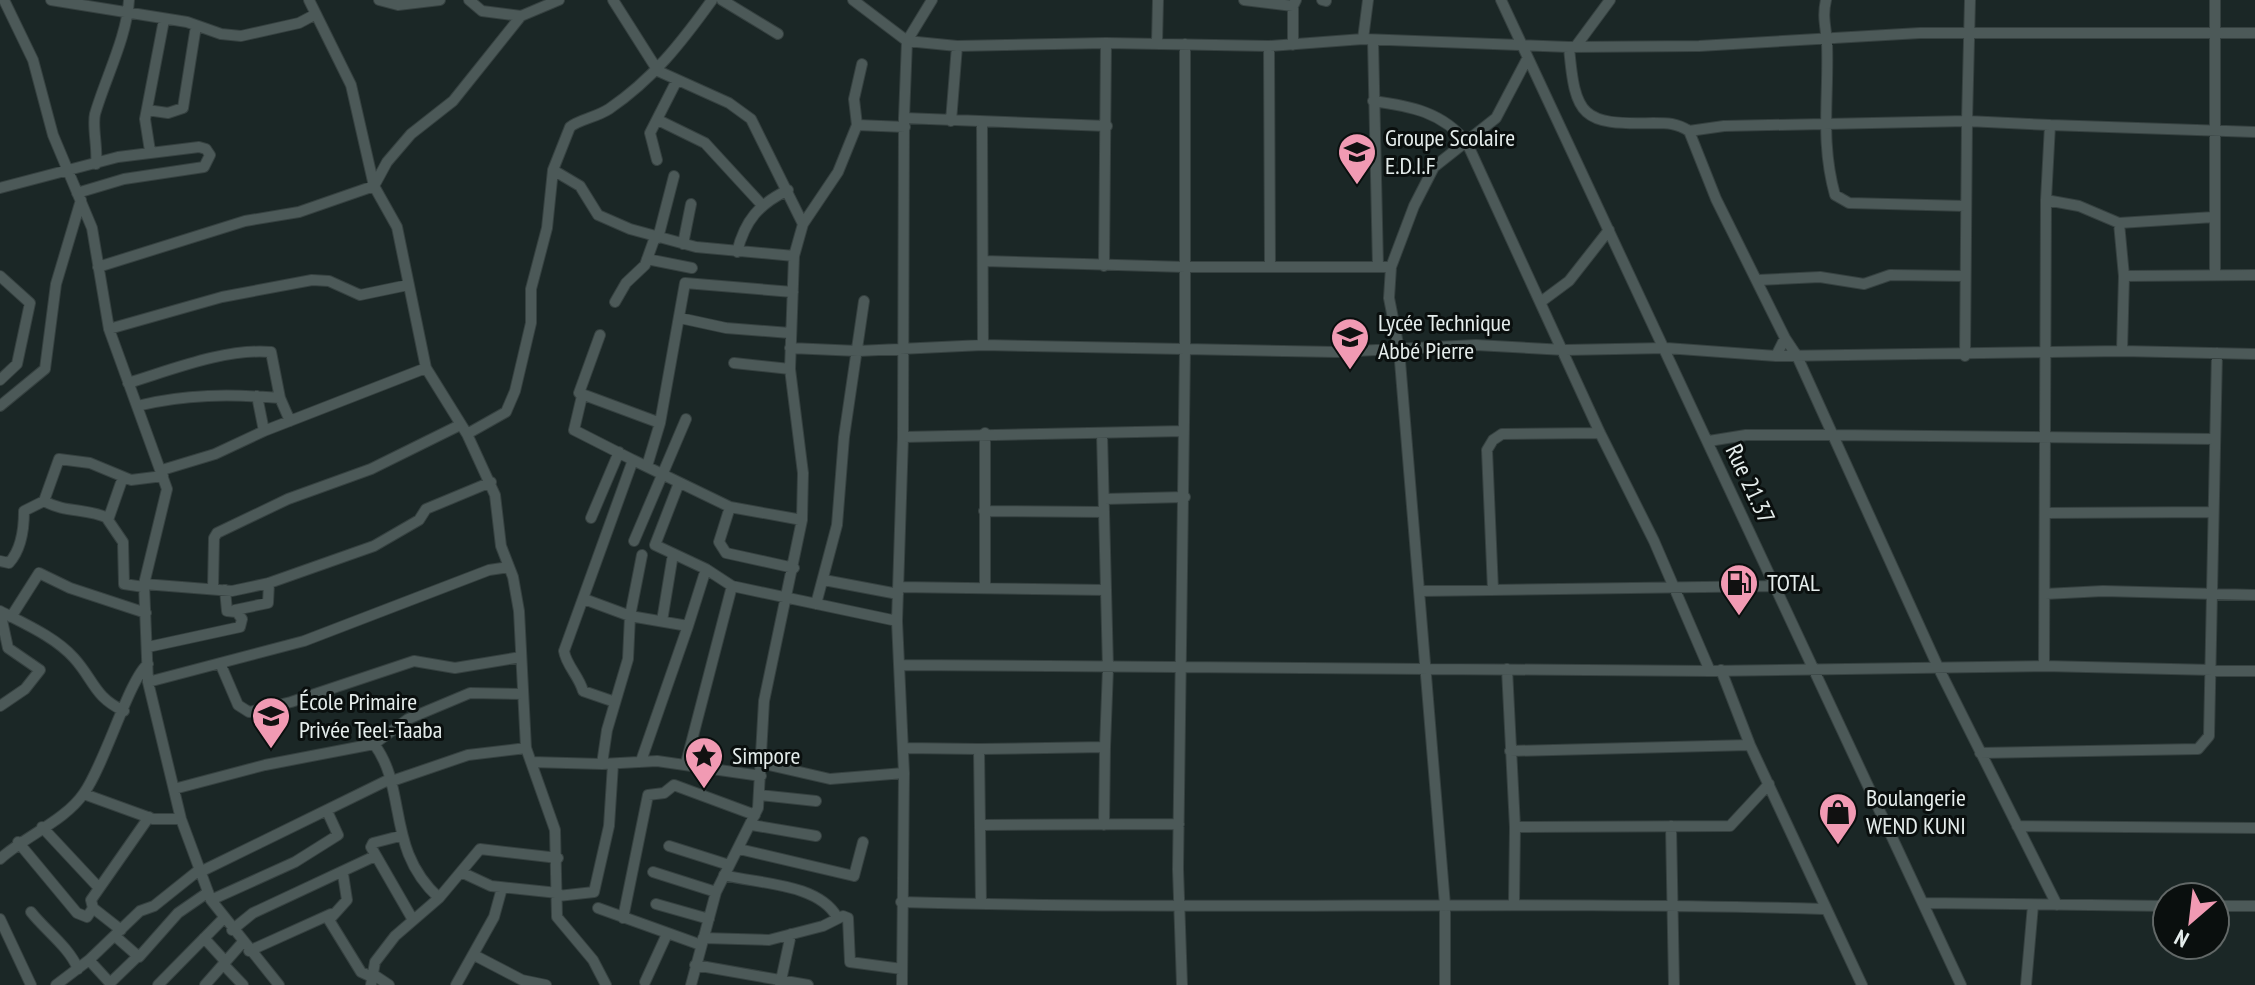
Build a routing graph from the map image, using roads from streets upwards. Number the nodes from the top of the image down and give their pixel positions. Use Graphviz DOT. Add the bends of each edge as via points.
graph roads {
  1 [pos="4,0"];
  2 [pos="51,0"];
  3 [pos="129,0"];
  4 [pos="309,0"];
  5 [pos="379,0"];
  6 [pos="440,0"];
  7 [pos="469,0"];
  8 [pos="559,0"];
  9 [pos="613,0"];
  10 [pos="712,0"];
  11 [pos="722,0"];
  12 [pos="853,0"];
  13 [pos="932,0"];
  14 [pos="1158,0"];
  15 [pos="1244,0"];
  16 [pos="1368,0"];
  17 [pos="1501,0"];
  18 [pos="1610,0"];
  19 [pos="1826,0"];
  20 [pos="1970,0"];
  21 [pos="2215,0"];
  22 [pos="1260,1"];
  23 [pos="1294,3"];
  24 [pos="316,14"];
  25 [pos="128,15"];
  26 [pos="521,16"];
  27 [pos="164,20"];
  28 [pos="196,26"];
  29 [pos="2215,32"];
  30 [pos="1971,33"];
  31 [pos="2255,33"];
  32 [pos="778,34"];
  33 [pos="1827,39"];
  34 [pos="1368,40"];
  35 [pos="907,41"];
  36 [pos="1106,43"];
  37 [pos="1157,43"];
  38 [pos="1185,44"];
  39 [pos="1293,45"];
  40 [pos="1521,45"];
  41 [pos="957,46"];
  42 [pos="1269,46"];
  43 [pos="1573,46"];
  44 [pos="1527,59"];
  45 [pos="862,64"];
  46 [pos="658,71"];
  47 [pos="676,82"];
  48 [pos="1373,101"];
  49 [pos="147,110"];
  50 [pos="658,120"];
  51 [pos="951,121"];
  52 [pos="1967,121"];
  53 [pos="904,122"];
  54 [pos="982,123"];
  55 [pos="1826,124"];
  56 [pos="857,125"];
  57 [pos="2050,125"];
  58 [pos="1107,126"];
  59 [pos="1689,131"];
  60 [pos="2215,131"];
  61 [pos="2255,132"];
  62 [pos="1467,143"];
  63 [pos="150,151"];
  64 [pos="657,160"];
  65 [pos="96,164"];
  66 [pos="553,170"];
  67 [pos="69,171"];
  68 [pos="674,176"];
  69 [pos="374,186"];
  70 [pos="0,188"];
  71 [pos="788,190"];
  72 [pos="79,196"];
  73 [pos="2046,200"];
  74 [pos="691,204"];
  75 [pos="762,205"];
  76 [pos="1966,206"];
  77 [pos="2214,217"];
  78 [pos="2119,223"];
  79 [pos="803,224"];
  80 [pos="1609,230"];
  81 [pos="657,238"];
  82 [pos="683,244"];
  83 [pos="737,252"];
  84 [pos="794,256"];
  85 [pos="647,259"];
  86 [pos="984,261"];
  87 [pos="1104,266"];
  88 [pos="1270,266"];
  89 [pos="98,267"];
  90 [pos="1185,267"];
  91 [pos="1378,267"];
  92 [pos="1391,267"];
  93 [pos="692,268"];
  94 [pos="2215,274"];
  95 [pos="2255,275"];
  96 [pos="0,276"];
  97 [pos="1965,276"];
  98 [pos="2124,276"];
  99 [pos="1758,280"];
  100 [pos="408,285"];
  101 [pos="793,292"];
  102 [pos="864,301"];
  103 [pos="1542,301"];
  104 [pos="615,302"];
  105 [pos="680,318"];
  106 [pos="109,329"];
  107 [pos="790,333"];
  108 [pos="600,335"];
  109 [pos="1785,338"];
  110 [pos="983,345"];
  111 [pos="903,347"];
  112 [pos="790,348"];
  113 [pos="1666,348"];
  114 [pos="1185,349"];
  115 [pos="1399,349"];
  116 [pos="1565,350"];
  117 [pos="858,351"];
  118 [pos="2122,351"];
  119 [pos="2217,353"];
  120 [pos="2047,354"];
  121 [pos="2255,354"];
  122 [pos="1776,356"];
  123 [pos="1797,356"];
  124 [pos="1965,356"];
  125 [pos="734,363"];
  126 [pos="426,368"];
  127 [pos="790,369"];
  128 [pos="0,380"];
  129 [pos="128,383"];
  130 [pos="257,396"];
  131 [pos="582,396"];
  132 [pos="280,398"];
  133 [pos="0,406"];
  134 [pos="137,406"];
  135 [pos="686,419"];
  136 [pos="290,421"];
  137 [pos="660,423"];
  138 [pos="464,430"];
  139 [pos="264,431"];
  140 [pos="1184,431"];
  141 [pos="985,433"];
  142 [pos="1102,433"];
  143 [pos="1600,433"];
  144 [pos="1830,435"];
  145 [pos="903,437"];
  146 [pos="2046,437"];
  147 [pos="2215,439"];
  148 [pos="1709,441"];
  149 [pos="619,452"];
  150 [pos="633,460"];
  151 [pos="647,466"];
  152 [pos="163,473"];
  153 [pos="663,475"];
  154 [pos="123,477"];
  155 [pos="491,482"];
  156 [pos="679,483"];
  157 [pos="1185,497"];
  158 [pos="1104,499"];
  159 [pos="44,501"];
  160 [pos="730,507"];
  161 [pos="984,511"];
  162 [pos="1104,512"];
  163 [pos="2213,512"];
  164 [pos="2046,513"];
  165 [pos="108,518"];
  166 [pos="591,518"];
  167 [pos="802,520"];
  168 [pos="634,541"];
  169 [pos="673,554"];
  170 [pos="642,555"];
  171 [pos="0,561"];
  172 [pos="509,567"];
  173 [pos="794,568"];
  174 [pos="706,569"];
  175 [pos="824,580"];
  176 [pos="269,583"];
  177 [pos="144,586"];
  178 [pos="732,586"];
  179 [pos="1775,586"];
  180 [pos="985,587"];
  181 [pos="1674,588"];
  182 [pos="219,590"];
  183 [pos="1105,590"];
  184 [pos="1493,590"];
  185 [pos="898,591"];
  186 [pos="1421,591"];
  187 [pos="2210,593"];
  188 [pos="2045,594"];
  189 [pos="2255,595"];
  190 [pos="787,597"];
  191 [pos="584,599"];
  192 [pos="816,604"];
  193 [pos="0,611"];
  194 [pos="236,612"];
  195 [pos="146,613"];
  196 [pos="630,616"];
  197 [pos="11,617"];
  198 [pos="662,621"];
  199 [pos="897,621"];
  200 [pos="688,626"];
  201 [pos="148,647"];
  202 [pos="521,657"];
  203 [pos="220,663"];
  204 [pos="148,664"];
  205 [pos="900,665"];
  206 [pos="1183,666"];
  207 [pos="2044,666"];
  208 [pos="1426,667"];
  209 [pos="1938,667"];
  210 [pos="1108,668"];
  211 [pos="1814,668"];
  212 [pos="1507,669"];
  213 [pos="1715,670"];
  214 [pos="2208,670"];
  215 [pos="2255,671"];
  216 [pos="148,682"];
  217 [pos="523,694"];
  218 [pos="615,702"];
  219 [pos="0,706"];
  220 [pos="124,711"];
  221 [pos="374,744"];
  222 [pos="1750,745"];
  223 [pos="1105,747"];
  224 [pos="526,748"];
  225 [pos="904,748"];
  226 [pos="979,749"];
  227 [pos="1510,751"];
  228 [pos="1980,753"];
  229 [pos="641,761"];
  230 [pos="531,762"];
  231 [pos="686,763"];
  232 [pos="760,763"];
  233 [pos="608,764"];
  234 [pos="904,773"];
  235 [pos="761,776"];
  236 [pos="388,781"];
  237 [pos="1769,784"];
  238 [pos="174,789"];
  239 [pos="84,794"];
  240 [pos="760,795"];
  241 [pos="816,801"];
  242 [pos="327,811"];
  243 [pos="149,817"];
  244 [pos="181,819"];
  245 [pos="754,820"];
  246 [pos="1179,824"];
  247 [pos="982,825"];
  248 [pos="1104,825"];
  249 [pos="1671,826"];
  250 [pos="2017,826"];
  251 [pos="42,827"];
  252 [pos="1515,827"];
  253 [pos="2255,828"];
  254 [pos="400,836"];
  255 [pos="816,836"];
  256 [pos="18,842"];
  257 [pos="863,842"];
  258 [pos="669,846"];
  259 [pos="739,849"];
  260 [pos="375,856"];
  261 [pos="558,858"];
  262 [pos="0,859"];
  263 [pos="726,870"];
  264 [pos="199,871"];
  265 [pos="653,872"];
  266 [pos="463,873"];
  267 [pos="343,874"];
  268 [pos="99,888"];
  269 [pos="502,888"];
  270 [pos="716,892"];
  271 [pos="558,894"];
  272 [pos="209,896"];
  273 [pos="439,898"];
  274 [pos="901,902"];
  275 [pos="1514,903"];
  276 [pos="1923,903"];
  277 [pos="656,904"];
  278 [pos="981,904"];
  279 [pos="1674,904"];
  280 [pos="1445,905"];
  281 [pos="2033,905"];
  282 [pos="2057,905"];
  283 [pos="2151,906"];
  284 [pos="2231,906"];
  285 [pos="2255,906"];
  286 [pos="1178,907"];
  287 [pos="93,908"];
  288 [pos="598,908"];
  289 [pos="1823,909"];
  290 [pos="31,912"];
  291 [pos="331,914"];
  292 [pos="837,917"];
  293 [pos="623,918"];
  294 [pos="223,919"];
  295 [pos="709,919"];
  296 [pos="413,920"];
  297 [pos="1,926"];
  298 [pos="232,930"];
  299 [pos="118,933"];
  300 [pos="667,934"];
  301 [pos="791,934"];
  302 [pos="204,938"];
  303 [pos="702,942"];
  304 [pos="246,947"];
  305 [pos="474,955"];
  306 [pos="136,958"];
  307 [pos="89,960"];
  308 [pos="224,962"];
  309 [pos="695,965"];
  310 [pos="78,969"];
  311 [pos="902,969"];
  312 [pos="373,979"];
  313 [pos="645,982"];
  314 [pos="781,983"];
  315 [pos="31,985"];
  316 [pos="56,985"];
  317 [pos="158,985"];
  318 [pos="205,985"];
  319 [pos="243,985"];
  320 [pos="279,985"];
  321 [pos="389,985"];
  322 [pos="456,985"];
  323 [pos="546,985"];
  324 [pos="606,985"];
  325 [pos="691,985"];
  326 [pos="808,985"];
  327 [pos="902,985"];
  328 [pos="1182,985"];
  329 [pos="1445,985"];
  330 [pos="1674,985"];
  331 [pos="1862,985"];
  332 [pos="1961,985"];
  333 [pos="2026,985"];
  1 -- 67 [label="street" via="33,60 53,135"];
  2 -- 25 [label="street"];
  3 -- 25 [label="street"];
  4 -- 24 [label="street"];
  5 -- 6 [label="street" via="405,5"];
  7 -- 26 [label="street" via="482,11"];
  8 -- 26 [label="street"];
  9 -- 46 [label="street"];
  10 -- 46 [label="street"];
  11 -- 32 [label="street"];
  12 -- 35 [label="street"];
  13 -- 35 [label="street"];
  14 -- 37 [label="street"];
  15 -- 22 [label="street"];
  16 -- 34 [label="street"];
  17 -- 40 [label="street, Rue 21.37"];
  18 -- 43 [label="street"];
  19 -- 33 [label="street" via="1822,17"];
  20 -- 30 [label="street"];
  21 -- 29 [label="street"];
  22 -- 23 [label="street"];
  23 -- 39 [label="street"];
  24 -- 28 [label="street" via="241,36"];
  24 -- 69 [label="street" via="351,85"];
  25 -- 27 [label="street"];
  25 -- 65 [label="street" via="94,118"];
  26 -- 69 [label="street" via="453,101 411,134"];
  27 -- 28 [label="street"];
  27 -- 49 [label="street"];
  28 -- 49 [label="street" via="183,108 168,113"];
  29 -- 30 [label="street"];
  29 -- 31 [label="street"];
  29 -- 60 [label="street"];
  30 -- 33 [label="street"];
  30 -- 52 [label="street"];
  33 -- 43 [label="street"];
  33 -- 55 [label="street"];
  34 -- 39 [label="street"];
  34 -- 40 [label="street"];
  34 -- 48 [label="street"];
  35 -- 41 [label="street"];
  35 -- 53 [label="street"];
  36 -- 37 [label="street"];
  36 -- 41 [label="street"];
  36 -- 58 [label="street"];
  37 -- 38 [label="street"];
  38 -- 42 [label="street"];
  38 -- 90 [label="street"];
  39 -- 42 [label="street"];
  40 -- 43 [label="street"];
  40 -- 44 [label="street, Rue 21.37"];
  41 -- 51 [label="street"];
  42 -- 88 [label="street"];
  43 -- 59 [label="street" via="1577,100 1588,115 1615,124 1675,124"];
  44 -- 62 [label="street" via="1496,118"];
  44 -- 80 [label="street, Rue 21.37"];
  45 -- 56 [label="street" via="854,99"];
  46 -- 47 [label="street"];
  46 -- 66 [label="street" via="608,110 572,125"];
  47 -- 50 [label="street"];
  47 -- 71 [label="street" via="744,112"];
  48 -- 62 [label="street" via="1416,107 1454,127"];
  48 -- 91 [label="street"];
  49 -- 63 [label="street"];
  50 -- 64 [label="street" via="649,137"];
  50 -- 75 [label="street" via="705,143"];
  51 -- 53 [label="street"];
  51 -- 54 [label="street"];
  52 -- 55 [label="street"];
  52 -- 57 [label="street"];
  52 -- 76 [label="street"];
  53 -- 56 [label="street"];
  53 -- 111 [label="street"];
  54 -- 58 [label="street"];
  54 -- 86 [label="street"];
  55 -- 59 [label="street"];
  55 -- 76 [label="street" via="1825,161 1841,201"];
  56 -- 79 [label="street" via="838,172"];
  57 -- 60 [label="street"];
  57 -- 73 [label="street"];
  58 -- 87 [label="street"];
  59 -- 99 [label="street" via="1716,199"];
  60 -- 61 [label="street"];
  60 -- 77 [label="street"];
  62 -- 92 [label="street" via="1434,167"];
  62 -- 103 [label="street"];
  63 -- 65 [label="street"];
  63 -- 72 [label="street" via="199,147 208,151 210,160 204,167 124,179"];
  65 -- 67 [label="street"];
  66 -- 81 [label="street" via="580,186 598,215"];
  66 -- 138 [label="street" via="547,228 531,289 531,323 515,391 506,412"];
  67 -- 70 [label="street"];
  67 -- 72 [label="street"];
  68 -- 81 [label="street"];
  69 -- 89 [label="street"];
  69 -- 100 [label="street" via="397,227"];
  71 -- 75 [label="street"];
  71 -- 79 [label="street"];
  72 -- 89 [label="street" via="92,228"];
  72 -- 133 [label="street" via="56,284 45,369"];
  73 -- 78 [label="street" via="2079,206"];
  73 -- 120 [label="street"];
  74 -- 82 [label="street"];
  75 -- 83 [label="street" via="746,223"];
  76 -- 97 [label="street"];
  77 -- 78 [label="street"];
  77 -- 94 [label="street"];
  78 -- 98 [label="street"];
  79 -- 84 [label="street"];
  80 -- 103 [label="street" via="1569,281"];
  80 -- 113 [label="street, Rue 21.37"];
  81 -- 82 [label="street"];
  81 -- 85 [label="street"];
  82 -- 83 [label="street"];
  83 -- 84 [label="street"];
  84 -- 101 [label="street"];
  85 -- 93 [label="street"];
  85 -- 104 [label="street"];
  86 -- 87 [label="street"];
  86 -- 110 [label="street"];
  87 -- 90 [label="street"];
  88 -- 90 [label="street"];
  88 -- 91 [label="street"];
  89 -- 106 [label="street"];
  90 -- 114 [label="street"];
  91 -- 92 [label="street"];
  92 -- 115 [label="street" via="1389,298"];
  94 -- 95 [label="street"];
  94 -- 98 [label="street"];
  96 -- 128 [label="street" via="30,303 17,364"];
  97 -- 99 [label="street" via="1890,275 1864,284 1820,277"];
  97 -- 124 [label="street"];
  98 -- 118 [label="street"];
  99 -- 109 [label="street"];
  100 -- 106 [label="street" via="360,295 329,281 312,280 222,297"];
  100 -- 126 [label="street"];
  101 -- 105 [label="street" via="685,283"];
  101 -- 107 [label="street"];
  102 -- 117 [label="street"];
  103 -- 116 [label="street"];
  105 -- 107 [label="street"];
  105 -- 137 [label="street"];
  106 -- 129 [label="street"];
  107 -- 112 [label="street"];
  108 -- 131 [label="street"];
  109 -- 122 [label="street"];
  109 -- 123 [label="street"];
  110 -- 111 [label="street"];
  110 -- 114 [label="street"];
  111 -- 117 [label="street"];
  111 -- 145 [label="street"];
  112 -- 117 [label="street"];
  112 -- 127 [label="street"];
  113 -- 116 [label="street"];
  113 -- 122 [label="street"];
  113 -- 148 [label="street, Rue 21.37"];
  114 -- 115 [label="street"];
  114 -- 140 [label="street"];
  115 -- 116 [label="street" via="1476,345"];
  115 -- 186 [label="street"];
  116 -- 143 [label="street"];
  117 -- 175 [label="street" via="837,525"];
  118 -- 119 [label="street"];
  118 -- 120 [label="street"];
  119 -- 121 [label="street"];
  119 -- 147 [label="street"];
  120 -- 124 [label="street"];
  120 -- 146 [label="street"];
  122 -- 123 [label="street"];
  123 -- 124 [label="street"];
  123 -- 144 [label="street"];
  125 -- 127 [label="street"];
  126 -- 136 [label="street"];
  126 -- 138 [label="street"];
  127 -- 167 [label="street" via="803,473"];
  129 -- 132 [label="street" via="201,363 271,352"];
  129 -- 134 [label="street"];
  130 -- 132 [label="street"];
  130 -- 134 [label="street" via="186,396"];
  130 -- 139 [label="street"];
  131 -- 137 [label="street"];
  131 -- 149 [label="street" via="574,430"];
  132 -- 136 [label="street"];
  134 -- 152 [label="street"];
  135 -- 153 [label="street"];
  136 -- 139 [label="street"];
  137 -- 151 [label="street"];
  138 -- 155 [label="street"];
  138 -- 182 [label="street" via="288,499 217,533"];
  139 -- 152 [label="street"];
  140 -- 142 [label="street"];
  140 -- 157 [label="street"];
  141 -- 142 [label="street"];
  141 -- 145 [label="street"];
  141 -- 161 [label="street"];
  142 -- 158 [label="street"];
  143 -- 181 [label="street"];
  143 -- 184 [label="street" via="1502,434 1493,440 1487,450"];
  144 -- 146 [label="street"];
  144 -- 148 [label="street" via="1746,435"];
  144 -- 209 [label="street"];
  145 -- 185 [label="street"];
  146 -- 147 [label="street"];
  146 -- 164 [label="street"];
  147 -- 163 [label="street"];
  148 -- 179 [label="street, Rue 21.37"];
  149 -- 150 [label="street"];
  149 -- 166 [label="street"];
  150 -- 151 [label="street"];
  150 -- 191 [label="street"];
  151 -- 153 [label="street"];
  152 -- 154 [label="street"];
  152 -- 177 [label="street" via="167,489"];
  153 -- 156 [label="street"];
  153 -- 168 [label="street"];
  154 -- 159 [label="street" via="64,457"];
  154 -- 165 [label="street"];
  155 -- 172 [label="street"];
  155 -- 176 [label="street" via="426,509 419,520 374,546"];
  156 -- 160 [label="street"];
  156 -- 169 [label="street" via="654,543"];
  157 -- 158 [label="street"];
  157 -- 206 [label="street"];
  158 -- 162 [label="street"];
  159 -- 165 [label="street" via="60,510 91,511"];
  159 -- 171 [label="street" via="24,511 24,532 13,559"];
  160 -- 167 [label="street"];
  160 -- 173 [label="street" via="719,542 726,553"];
  161 -- 162 [label="street"];
  161 -- 180 [label="street"];
  162 -- 183 [label="street"];
  163 -- 164 [label="street"];
  163 -- 187 [label="street"];
  164 -- 188 [label="street"];
  165 -- 177 [label="street" via="123,542 124,584"];
  167 -- 173 [label="street"];
  169 -- 174 [label="street"];
  169 -- 198 [label="street"];
  170 -- 196 [label="street"];
  172 -- 202 [label="street" via="516,588"];
  172 -- 203 [label="street" via="304,641"];
  173 -- 190 [label="street"];
  174 -- 178 [label="street"];
  174 -- 200 [label="street"];
  175 -- 185 [label="street"];
  175 -- 192 [label="street"];
  176 -- 182 [label="street"];
  176 -- 194 [label="street" via="268,603 238,607"];
  177 -- 182 [label="street"];
  177 -- 195 [label="street"];
  178 -- 190 [label="street"];
  178 -- 231 [label="street"];
  179 -- 181 [label="street"];
  179 -- 211 [label="street, Rue 21.37"];
  180 -- 183 [label="street"];
  180 -- 185 [label="street"];
  181 -- 184 [label="street"];
  181 -- 213 [label="street"];
  182 -- 194 [label="street" via="227,611"];
  183 -- 210 [label="street"];
  184 -- 186 [label="street"];
  185 -- 199 [label="street"];
  186 -- 208 [label="street"];
  187 -- 188 [label="street"];
  187 -- 189 [label="street"];
  187 -- 214 [label="street"];
  188 -- 207 [label="street"];
  190 -- 192 [label="street"];
  190 -- 232 [label="street" via="764,701"];
  191 -- 196 [label="street"];
  191 -- 218 [label="street" via="564,656 586,694"];
  192 -- 199 [label="street"];
  193 -- 197 [label="street"];
  193 -- 219 [label="street" via="8,648 40,670 25,689"];
  194 -- 201 [label="street" via="240,627"];
  195 -- 197 [label="street" via="39,573"];
  195 -- 201 [label="street"];
  196 -- 198 [label="street"];
  196 -- 218 [label="street" via="628,659"];
  197 -- 220 [label="street" via="55,641 101,698"];
  198 -- 200 [label="street"];
  199 -- 205 [label="street"];
  200 -- 229 [label="street"];
  201 -- 204 [label="street"];
  202 -- 203 [label="street" via="455,668 408,662 249,712 238,705"];
  202 -- 217 [label="street"];
  203 -- 216 [label="street"];
  204 -- 216 [label="street"];
  204 -- 220 [label="street"];
  205 -- 210 [label="street"];
  205 -- 225 [label="street"];
  206 -- 208 [label="street"];
  206 -- 210 [label="street"];
  206 -- 246 [label="street"];
  207 -- 209 [label="street"];
  207 -- 214 [label="street"];
  208 -- 212 [label="street"];
  208 -- 280 [label="street"];
  209 -- 211 [label="street"];
  209 -- 228 [label="street"];
  210 -- 223 [label="street"];
  211 -- 213 [label="street"];
  211 -- 276 [label="street, Rue 21.37"];
  212 -- 213 [label="street"];
  212 -- 227 [label="street"];
  213 -- 222 [label="street"];
  214 -- 215 [label="street"];
  214 -- 228 [label="street" via="2209,736 2198,749"];
  216 -- 238 [label="street"];
  217 -- 221 [label="street" via="470,693 401,723"];
  217 -- 224 [label="street"];
  218 -- 233 [label="street"];
  220 -- 239 [label="street"];
  221 -- 236 [label="street"];
  221 -- 238 [label="street"];
  222 -- 227 [label="street"];
  222 -- 237 [label="street"];
  223 -- 226 [label="street"];
  223 -- 248 [label="street"];
  224 -- 230 [label="street"];
  224 -- 236 [label="street" via="468,755"];
  225 -- 226 [label="street"];
  225 -- 234 [label="street"];
  226 -- 247 [label="street"];
  227 -- 252 [label="street"];
  228 -- 250 [label="street"];
  229 -- 231 [label="street"];
  229 -- 233 [label="street"];
  230 -- 233 [label="street"];
  230 -- 261 [label="street" via="552,813"];
  231 -- 235 [label="street"];
  232 -- 234 [label="street" via="830,779"];
  232 -- 235 [label="street"];
  233 -- 271 [label="street" via="609,826 594,892"];
  234 -- 274 [label="street"];
  235 -- 240 [label="street"];
  236 -- 242 [label="street"];
  236 -- 254 [label="street"];
  237 -- 249 [label="street" via="1730,826"];
  237 -- 289 [label="street"];
  238 -- 244 [label="street"];
  239 -- 243 [label="street"];
  239 -- 251 [label="street"];
  240 -- 241 [label="street"];
  240 -- 245 [label="street"];
  242 -- 264 [label="street"];
  242 -- 272 [label="street" via="338,835 295,862"];
  243 -- 244 [label="street" via="163,822"];
  243 -- 268 [label="street"];
  244 -- 264 [label="street"];
  245 -- 255 [label="street"];
  245 -- 259 [label="street"];
  245 -- 293 [label="street" via="674,785 662,794 648,795"];
  246 -- 248 [label="street"];
  246 -- 286 [label="street"];
  247 -- 248 [label="street"];
  247 -- 278 [label="street"];
  249 -- 252 [label="street"];
  249 -- 279 [label="street"];
  250 -- 253 [label="street"];
  250 -- 282 [label="street"];
  251 -- 256 [label="street"];
  251 -- 268 [label="street"];
  252 -- 275 [label="street"];
  254 -- 260 [label="street" via="373,843"];
  254 -- 273 [label="street" via="416,872"];
  256 -- 262 [label="street"];
  256 -- 287 [label="street" via="77,913 87,917"];
  257 -- 259 [label="street" via="854,876"];
  258 -- 263 [label="street"];
  259 -- 263 [label="street"];
  260 -- 267 [label="street"];
  260 -- 296 [label="street"];
  261 -- 266 [label="street" via="484,849"];
  261 -- 271 [label="street"];
  263 -- 270 [label="street"];
  263 -- 292 [label="street" via="826,902"];
  264 -- 272 [label="street"];
  264 -- 299 [label="street" via="140,911"];
  265 -- 270 [label="street"];
  266 -- 269 [label="street"];
  266 -- 273 [label="street"];
  267 -- 291 [label="street" via="347,900"];
  267 -- 298 [label="street" via="253,913"];
  268 -- 287 [label="street" via="91,900"];
  269 -- 271 [label="street"];
  269 -- 305 [label="street"];
  270 -- 295 [label="street"];
  271 -- 324 [label="street" via="559,921 593,960"];
  272 -- 294 [label="street"];
  272 -- 306 [label="street" via="178,913"];
  273 -- 296 [label="street"];
  274 -- 278 [label="street"];
  274 -- 311 [label="street"];
  275 -- 279 [label="street"];
  275 -- 280 [label="street"];
  276 -- 281 [label="street"];
  276 -- 332 [label="street, Rue 21.37"];
  277 -- 295 [label="street"];
  278 -- 286 [label="street"];
  279 -- 289 [label="street"];
  279 -- 330 [label="street"];
  280 -- 286 [label="street"];
  280 -- 329 [label="street"];
  281 -- 282 [label="street"];
  281 -- 333 [label="street"];
  282 -- 283 [label="street"];
  284 -- 285 [label="street"];
  286 -- 328 [label="street"];
  287 -- 299 [label="street"];
  288 -- 293 [label="street"];
  289 -- 331 [label="street"];
  290 -- 310 [label="street" via="71,953"];
  291 -- 304 [label="street"];
  291 -- 312 [label="street" via="341,944 361,972"];
  292 -- 301 [label="street"];
  292 -- 311 [label="street" via="848,918 850,962"];
  293 -- 300 [label="street"];
  294 -- 298 [label="street"];
  294 -- 302 [label="street"];
  295 -- 303 [label="street"];
  296 -- 312 [label="street" via="375,962"];
  297 -- 315 [label="street"];
  298 -- 304 [label="street"];
  299 -- 306 [label="street"];
  299 -- 307 [label="street"];
  300 -- 303 [label="street"];
  300 -- 313 [label="street"];
  301 -- 303 [label="street"];
  301 -- 314 [label="street"];
  302 -- 308 [label="street"];
  302 -- 317 [label="street"];
  303 -- 309 [label="street"];
  304 -- 308 [label="street"];
  304 -- 320 [label="street"];
  305 -- 322 [label="street"];
  305 -- 323 [label="street" via="508,974"];
  306 -- 307 [label="street" via="110,983"];
  307 -- 310 [label="street"];
  308 -- 318 [label="street"];
  308 -- 319 [label="street"];
  309 -- 314 [label="street"];
  309 -- 325 [label="street"];
  310 -- 316 [label="street"];
  311 -- 327 [label="street"];
  312 -- 321 [label="street"];
  314 -- 326 [label="street"];
}
